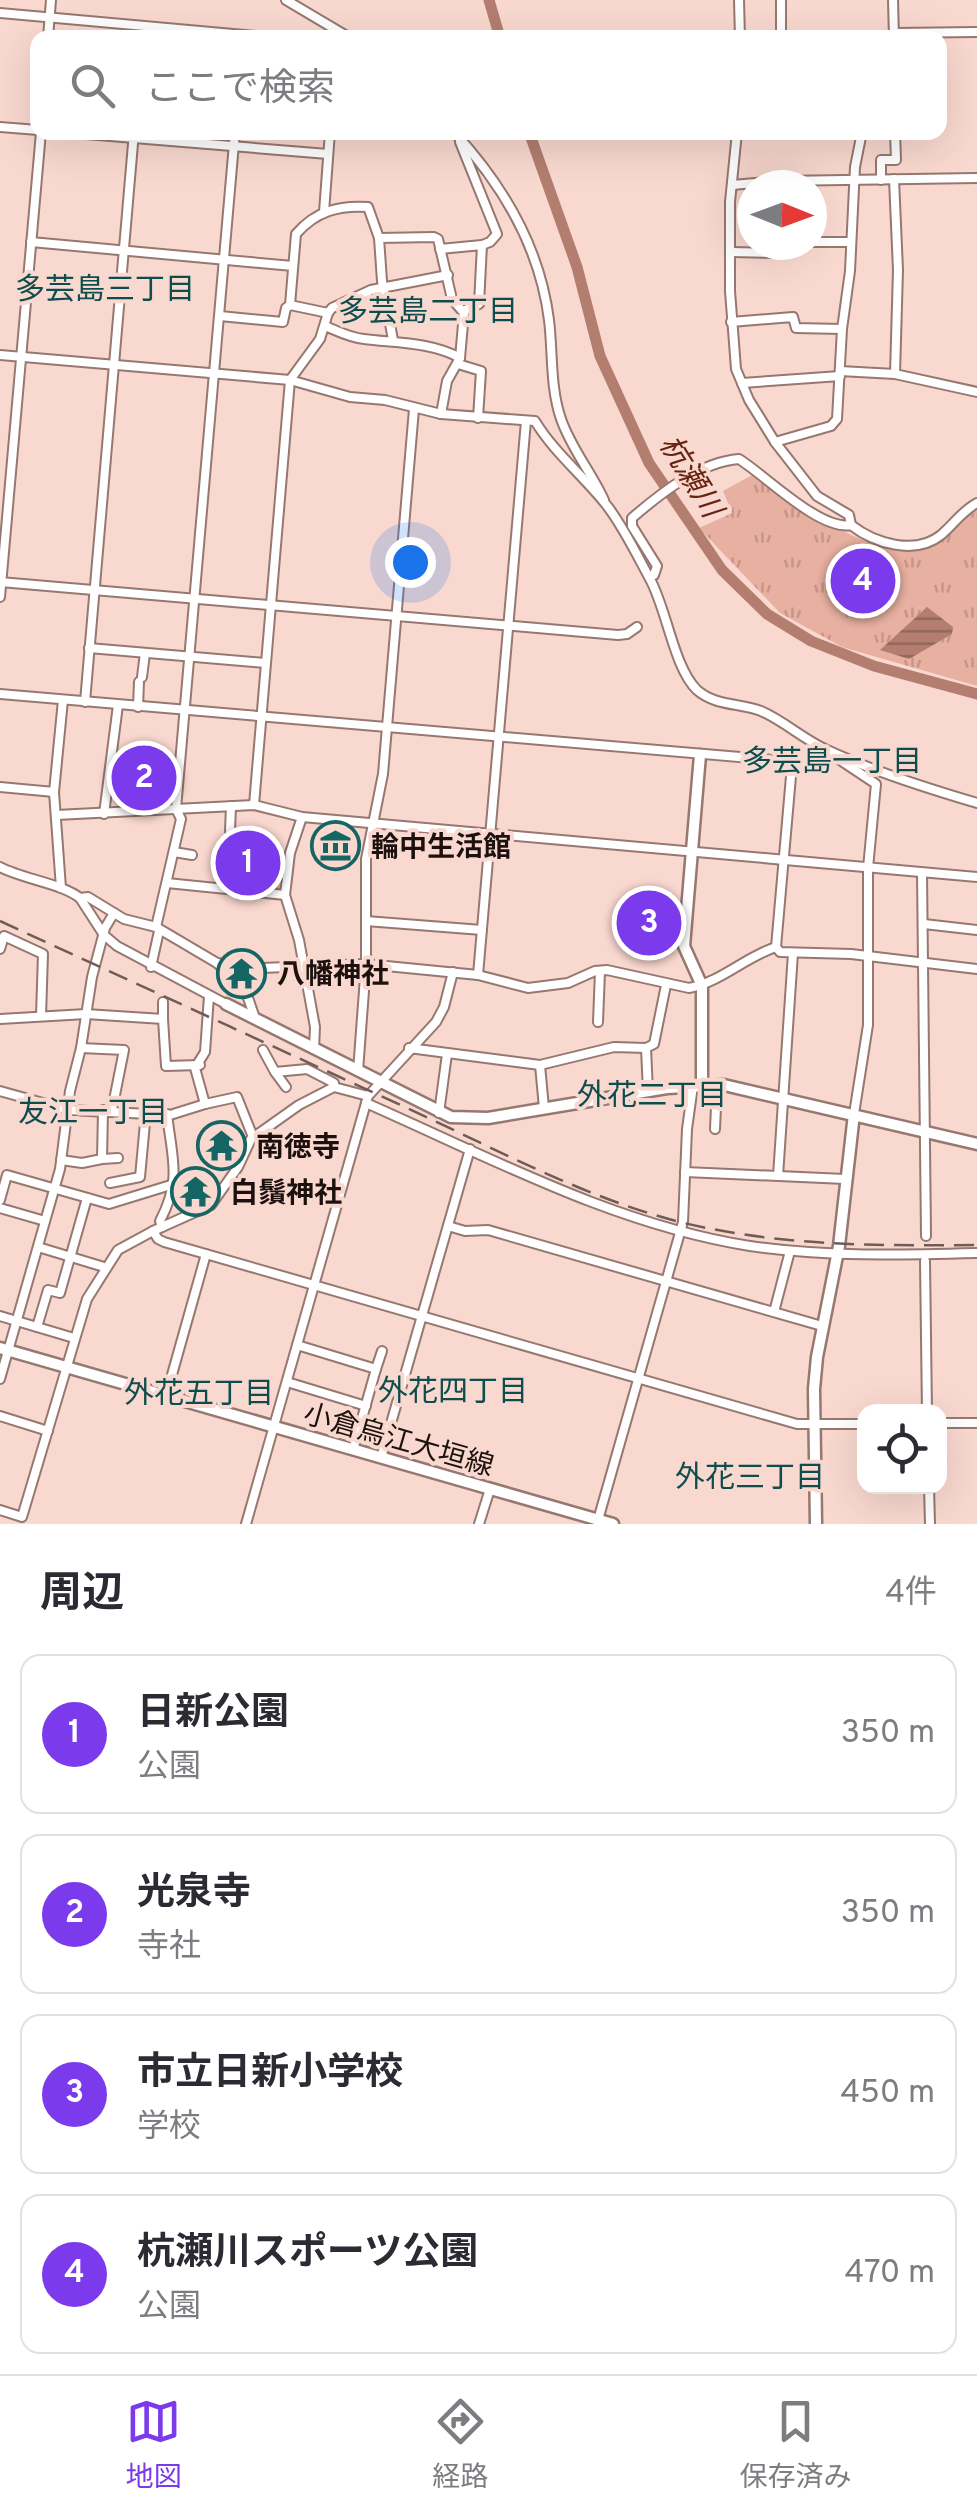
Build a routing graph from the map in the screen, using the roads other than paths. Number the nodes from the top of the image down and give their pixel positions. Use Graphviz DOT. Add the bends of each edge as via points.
graph roads {
  1 [pos="51,0"];
  2 [pos="286,0"];
  3 [pos="739,0"];
  4 [pos="781,0"];
  5 [pos="893,0"];
  6 [pos="0,13"];
  7 [pos="50,18"];
  8 [pos="142,26"];
  9 [pos="49,30"];
  10 [pos="142,30"];
  11 [pos="182,30"];
  12 [pos="337,30"];
  13 [pos="740,30"];
  14 [pos="782,30"];
  15 [pos="894,30"];
  16 [pos="977,32"];
  17 [pos="947,33"];
  18 [pos="0,128"];
  19 [pos="30,131"];
  20 [pos="38,140"];
  21 [pos="133,140"];
  22 [pos="170,140"];
  23 [pos="234,140"];
  24 [pos="329,140"];
  25 [pos="459,140"];
  26 [pos="461,140"];
  27 [pos="736,140"];
  28 [pos="861,140"];
  29 [pos="895,140"];
  30 [pos="234,147"];
  31 [pos="328,154"];
  32 [pos="977,178"];
  33 [pos="881,180"];
  34 [pos="894,180"];
  35 [pos="854,181"];
  36 [pos="732,184"];
  37 [pos="324,212"];
  38 [pos="379,238"];
  39 [pos="31,242"];
  40 [pos="827,242"];
  41 [pos="850,242"];
  42 [pos="482,245"];
  43 [pos="440,248"];
  44 [pos="124,251"];
  45 [pos="731,252"];
  46 [pos="737,252"];
  47 [pos="224,260"];
  48 [pos="293,266"];
  49 [pos="448,275"];
  50 [pos="384,287"];
  51 [pos="290,305"];
  52 [pos="463,311"];
  53 [pos="328,313"];
  54 [pos="220,316"];
  55 [pos="732,322"];
  56 [pos="325,326"];
  57 [pos="842,329"];
  58 [pos="393,340"];
  59 [pos="0,355"];
  60 [pos="21,357"];
  61 [pos="459,361"];
  62 [pos="114,365"];
  63 [pos="840,373"];
  64 [pos="215,374"];
  65 [pos="895,374"];
  66 [pos="290,380"];
  67 [pos="742,383"];
  68 [pos="977,392"];
  69 [pos="414,409"];
  70 [pos="440,414"];
  71 [pos="478,418"];
  72 [pos="526,421"];
  73 [pos="774,442"];
  74 [pos="977,503"];
  75 [pos="606,504"];
  76 [pos="850,525"];
  77 [pos="649,576"];
  78 [pos="1,582"];
  79 [pos="94,590"];
  80 [pos="0,597"];
  81 [pos="194,598"];
  82 [pos="269,606"];
  83 [pos="395,616"];
  84 [pos="509,625"];
  85 [pos="637,627"];
  86 [pos="89,648"];
  87 [pos="144,653"];
  88 [pos="190,656"];
  89 [pos="265,663"];
  90 [pos="0,694"];
  91 [pos="63,700"];
  92 [pos="84,702"];
  93 [pos="118,706"];
  94 [pos="138,707"];
  95 [pos="186,711"];
  96 [pos="261,718"];
  97 [pos="387,728"];
  98 [pos="500,737"];
  99 [pos="824,749"];
  100 [pos="700,755"];
  101 [pos="0,787"];
  102 [pos="54,792"];
  103 [pos="977,803"];
  104 [pos="231,806"];
  105 [pos="254,806"];
  106 [pos="176,809"];
  107 [pos="104,814"];
  108 [pos="56,815"];
  109 [pos="302,817"];
  110 [pos="374,824"];
  111 [pos="230,831"];
  112 [pos="491,833"];
  113 [pos="692,851"];
  114 [pos="174,852"];
  115 [pos="192,855"];
  116 [pos="784,861"];
  117 [pos="0,867"];
  118 [pos="868,868"];
  119 [pos="922,873"];
  120 [pos="977,877"];
  121 [pos="168,882"];
  122 [pos="61,888"];
  123 [pos="285,895"];
  124 [pos="80,898"];
  125 [pos="114,912"];
  126 [pos="366,920"];
  127 [pos="924,924"];
  128 [pos="158,929"];
  129 [pos="482,930"];
  130 [pos="977,930"];
  131 [pos="2,935"];
  132 [pos="104,935"];
  133 [pos="776,948"];
  134 [pos="0,949"];
  135 [pos="793,952"];
  136 [pos="868,956"];
  137 [pos="217,963"];
  138 [pos="923,963"];
  139 [pos="304,964"];
  140 [pos="366,964"];
  141 [pos="151,966"];
  142 [pos="977,969"];
  143 [pos="600,971"];
  144 [pos="453,972"];
  145 [pos="195,975"];
  146 [pos="478,975"];
  147 [pos="666,985"];
  148 [pos="702,986"];
  149 [pos="195,989"];
  150 [pos="209,996"];
  151 [pos="163,1002"];
  152 [pos="226,1004"];
  153 [pos="86,1014"];
  154 [pos="41,1016"];
  155 [pos="255,1018"];
  156 [pos="0,1019"];
  157 [pos="164,1019"];
  158 [pos="598,1022"];
  159 [pos="81,1048"];
  160 [pos="314,1048"];
  161 [pos="408,1048"];
  162 [pos="646,1048"];
  163 [pos="263,1050"];
  164 [pos="448,1054"];
  165 [pos="200,1065"];
  166 [pos="540,1065"];
  167 [pos="358,1071"];
  168 [pos="275,1072"];
  169 [pos="74,1074"];
  170 [pos="87,1076"];
  171 [pos="380,1083"];
  172 [pos="698,1085"];
  173 [pos="716,1085"];
  174 [pos="334,1087"];
  175 [pos="286,1088"];
  176 [pos="0,1090"];
  177 [pos="648,1092"];
  178 [pos="781,1096"];
  179 [pos="367,1100"];
  180 [pos="205,1104"];
  181 [pos="544,1108"];
  182 [pos="68,1110"];
  183 [pos="108,1110"];
  184 [pos="146,1112"];
  185 [pos="438,1112"];
  186 [pos="168,1114"];
  187 [pos="854,1114"];
  188 [pos="716,1129"];
  189 [pos="925,1132"];
  190 [pos="253,1137"];
  191 [pos="977,1144"];
  192 [pos="470,1148"];
  193 [pos="102,1158"];
  194 [pos="118,1158"];
  195 [pos="61,1160"];
  196 [pos="685,1172"];
  197 [pos="778,1176"];
  198 [pos="845,1179"];
  199 [pos="108,1184"];
  200 [pos="174,1184"];
  201 [pos="54,1189"];
  202 [pos="88,1198"];
  203 [pos="118,1201"];
  204 [pos="102,1202"];
  205 [pos="0,1204"];
  206 [pos="45,1220"];
  207 [pos="448,1226"];
  208 [pos="158,1229"];
  209 [pos="680,1230"];
  210 [pos="926,1236"];
  211 [pos="38,1247"];
  212 [pos="790,1251"];
  213 [pos="977,1253"];
  214 [pos="206,1254"];
  215 [pos="837,1255"];
  216 [pos="72,1256"];
  217 [pos="925,1262"];
  218 [pos="104,1266"];
  219 [pos="666,1282"];
  220 [pos="313,1285"];
  221 [pos="774,1312"];
  222 [pos="0,1316"];
  223 [pos="422,1316"];
  224 [pos="17,1320"];
  225 [pos="37,1326"];
  226 [pos="822,1326"];
  227 [pos="74,1338"];
  228 [pos="297,1345"];
  229 [pos="4,1349"];
  230 [pos="382,1351"];
  231 [pos="67,1367"];
  232 [pos="376,1369"];
  233 [pos="0,1379"];
  234 [pos="638,1379"];
  235 [pos="288,1382"];
  236 [pos="166,1396"];
  237 [pos="928,1404"];
  238 [pos="366,1406"];
  239 [pos="0,1416"];
  240 [pos="977,1422"];
  241 [pos="947,1423"];
  242 [pos="857,1424"];
  243 [pos="815,1425"];
  244 [pos="274,1427"];
  245 [pos="48,1431"];
  246 [pos="353,1450"];
  247 [pos="382,1458"];
  248 [pos="490,1489"];
  249 [pos="929,1494"];
  250 [pos="0,1510"];
  251 [pos="598,1520"];
  252 [pos="246,1524"];
  253 [pos="479,1524"];
  254 [pos="613,1524"];
  255 [pos="816,1524"];
  256 [pos="930,1524"];
  1 -- 7 [label="street"];
  2 -- 12 [label="street"];
  3 -- 13 [label="street"];
  4 -- 14 [label="street"];
  5 -- 15 [label="street"];
  6 -- 7 [label="street"];
  7 -- 8 [label="street"];
  7 -- 9 [label="street"];
  8 -- 10 [label="street"];
  8 -- 11 [label="street"];
  16 -- 17 [label="street"];
  18 -- 19 [label="street"];
  20 -- 39 [label="street"];
  21 -- 44 [label="street"];
  22 -- 30 [label="street"];
  23 -- 30 [label="street"];
  24 -- 31 [label="street"];
  25 -- 42 [label="street" via="497,234"];
  26 -- 75 [label="street" via="524,233 544,294 561,418"];
  27 -- 36 [label="street"];
  28 -- 35 [label="street"];
  29 -- 33 [label="street" via="896,160 881,160"];
  30 -- 31 [label="street"];
  30 -- 47 [label="street"];
  31 -- 37 [label="street"];
  32 -- 34 [label="street"];
  33 -- 34 [label="street"];
  33 -- 35 [label="street"];
  34 -- 65 [label="street"];
  35 -- 36 [label="street"];
  35 -- 41 [label="street"];
  36 -- 45 [label="street"];
  37 -- 38 [label="street" via="368,208"];
  37 -- 48 [label="street" via="296,234"];
  38 -- 43 [label="street" via="434,238"];
  38 -- 50 [label="street"];
  39 -- 44 [label="street"];
  39 -- 60 [label="street"];
  40 -- 41 [label="street"];
  41 -- 57 [label="street"];
  42 -- 43 [label="street"];
  42 -- 52 [label="street" via="480,304"];
  43 -- 49 [label="street"];
  44 -- 47 [label="street"];
  44 -- 62 [label="street"];
  45 -- 46 [label="street"];
  45 -- 55 [label="street"];
  47 -- 48 [label="street"];
  47 -- 54 [label="street"];
  48 -- 51 [label="street"];
  49 -- 50 [label="street"];
  49 -- 52 [label="street" via="452,299"];
  50 -- 53 [label="street"];
  50 -- 58 [label="street"];
  51 -- 53 [label="street"];
  51 -- 54 [label="street" via="283,322"];
  52 -- 61 [label="street"];
  53 -- 56 [label="street"];
  54 -- 64 [label="street"];
  55 -- 57 [label="street" via="793,317 796,328"];
  55 -- 67 [label="street"];
  56 -- 58 [label="street" via="361,339"];
  56 -- 66 [label="street"];
  57 -- 63 [label="street"];
  58 -- 61 [label="street" via="451,353"];
  59 -- 60 [label="street"];
  60 -- 62 [label="street"];
  60 -- 78 [label="street"];
  61 -- 70 [label="street"];
  61 -- 71 [label="street" via="481,371"];
  62 -- 64 [label="street"];
  62 -- 79 [label="street"];
  63 -- 65 [label="street"];
  63 -- 67 [label="street"];
  63 -- 73 [label="street" via="835,423"];
  64 -- 66 [label="street"];
  64 -- 81 [label="street"];
  65 -- 68 [label="street"];
  66 -- 69 [label="street"];
  66 -- 82 [label="street"];
  67 -- 73 [label="street"];
  69 -- 70 [label="street"];
  69 -- 83 [label="street"];
  70 -- 71 [label="street"];
  71 -- 72 [label="street"];
  72 -- 75 [label="street" via="535,421"];
  72 -- 84 [label="street"];
  73 -- 76 [label="street" via="817,496 849,515"];
  74 -- 76 [label="street" via="920,545 882,541"];
  75 -- 77 [label="street"];
  76 -- 77 [label="street" via="812,512 740,459 727,460 695,473 630,522 657,566"];
  77 -- 99 [label="street" via="681,666 699,692 762,712"];
  78 -- 79 [label="street"];
  78 -- 80 [label="street"];
  79 -- 81 [label="street"];
  79 -- 86 [label="street"];
  81 -- 82 [label="street"];
  81 -- 88 [label="street"];
  82 -- 83 [label="street"];
  82 -- 89 [label="street"];
  83 -- 84 [label="street"];
  83 -- 97 [label="street"];
  84 -- 85 [label="street" via="618,634"];
  84 -- 98 [label="street"];
  86 -- 87 [label="street"];
  86 -- 92 [label="street"];
  87 -- 88 [label="street"];
  87 -- 94 [label="street"];
  88 -- 89 [label="street"];
  88 -- 95 [label="street"];
  89 -- 96 [label="street"];
  90 -- 91 [label="street"];
  91 -- 92 [label="street"];
  91 -- 102 [label="street"];
  92 -- 93 [label="street"];
  93 -- 94 [label="street"];
  93 -- 107 [label="street"];
  94 -- 95 [label="street"];
  95 -- 96 [label="street"];
  95 -- 106 [label="street"];
  96 -- 97 [label="street"];
  96 -- 105 [label="street"];
  97 -- 98 [label="street"];
  97 -- 110 [label="street"];
  98 -- 100 [label="street"];
  98 -- 112 [label="street"];
  99 -- 103 [label="street"];
  99 -- 118 [label="street" via="876,784"];
  100 -- 113 [label="street"];
  100 -- 116 [label="street" via="792,765"];
  101 -- 102 [label="street"];
  102 -- 108 [label="street"];
  104 -- 105 [label="street"];
  104 -- 106 [label="street"];
  104 -- 111 [label="street"];
  105 -- 109 [label="street"];
  106 -- 107 [label="street"];
  106 -- 114 [label="street" via="181,819"];
  107 -- 108 [label="street"];
  108 -- 122 [label="street"];
  109 -- 110 [label="street"];
  109 -- 123 [label="street"];
  110 -- 112 [label="street"];
  110 -- 126 [label="street" via="366,859"];
  112 -- 113 [label="street"];
  112 -- 129 [label="street"];
  113 -- 116 [label="street"];
  113 -- 148 [label="street" via="684,946"];
  114 -- 115 [label="street"];
  114 -- 121 [label="street"];
  116 -- 118 [label="street"];
  116 -- 133 [label="street"];
  117 -- 122 [label="street"];
  118 -- 119 [label="street"];
  118 -- 136 [label="street"];
  119 -- 120 [label="street"];
  119 -- 127 [label="street"];
  121 -- 123 [label="street"];
  121 -- 128 [label="street"];
  122 -- 124 [label="street"];
  123 -- 139 [label="street"];
  124 -- 125 [label="street"];
  124 -- 132 [label="street"];
  125 -- 128 [label="street"];
  125 -- 132 [label="street"];
  126 -- 129 [label="street"];
  126 -- 140 [label="street"];
  127 -- 130 [label="street"];
  127 -- 138 [label="street"];
  128 -- 137 [label="street"];
  128 -- 141 [label="street"];
  129 -- 146 [label="street"];
  131 -- 134 [label="street"];
  131 -- 154 [label="street" via="43,954"];
  132 -- 141 [label="street"];
  132 -- 153 [label="street"];
  133 -- 135 [label="street"];
  133 -- 148 [label="street"];
  135 -- 136 [label="street"];
  135 -- 178 [label="street"];
  136 -- 138 [label="street"];
  136 -- 187 [label="street" via="866,1053"];
  137 -- 139 [label="street"];
  137 -- 155 [label="street" via="246,992"];
  138 -- 142 [label="street"];
  138 -- 189 [label="street"];
  139 -- 140 [label="street"];
  139 -- 160 [label="street"];
  140 -- 144 [label="street"];
  140 -- 167 [label="street"];
  141 -- 149 [label="street"];
  143 -- 146 [label="street" via="528,988"];
  143 -- 147 [label="street"];
  143 -- 158 [label="street"];
  144 -- 146 [label="street"];
  144 -- 161 [label="street" via="436,1022"];
  145 -- 149 [label="street"];
  147 -- 148 [label="street"];
  147 -- 162 [label="street" via="654,1044"];
  148 -- 172 [label="street"];
  149 -- 150 [label="street"];
  150 -- 152 [label="street"];
  150 -- 165 [label="street"];
  151 -- 157 [label="street"];
  152 -- 155 [label="street"];
  153 -- 154 [label="street"];
  153 -- 157 [label="street"];
  153 -- 159 [label="street"];
  154 -- 156 [label="street"];
  155 -- 160 [label="street"];
  157 -- 165 [label="street" via="166,1066"];
  159 -- 169 [label="street"];
  159 -- 183 [label="street" via="124,1050"];
  160 -- 167 [label="street"];
  161 -- 164 [label="street"];
  161 -- 171 [label="street"];
  162 -- 166 [label="street" via="614,1047"];
  162 -- 177 [label="street"];
  163 -- 168 [label="street"];
  164 -- 166 [label="street"];
  164 -- 185 [label="street"];
  165 -- 180 [label="street"];
  166 -- 181 [label="street"];
  167 -- 171 [label="street"];
  168 -- 174 [label="street" via="308,1069"];
  168 -- 175 [label="street"];
  169 -- 170 [label="street"];
  169 -- 182 [label="street"];
  171 -- 179 [label="street"];
  171 -- 185 [label="street"];
  172 -- 173 [label="street"];
  172 -- 177 [label="street"];
  172 -- 196 [label="street"];
  173 -- 178 [label="street"];
  173 -- 188 [label="street"];
  174 -- 179 [label="street"];
  174 -- 190 [label="street"];
  176 -- 182 [label="street"];
  177 -- 181 [label="street"];
  178 -- 187 [label="street"];
  178 -- 197 [label="street"];
  179 -- 192 [label="street"];
  179 -- 220 [label="street"];
  180 -- 186 [label="street"];
  180 -- 190 [label="street" via="236,1097"];
  181 -- 185 [label="street" via="467,1119"];
  182 -- 183 [label="street"];
  182 -- 195 [label="street"];
  183 -- 184 [label="street"];
  183 -- 193 [label="street"];
  184 -- 186 [label="street"];
  184 -- 199 [label="street" via="140,1176"];
  186 -- 200 [label="street"];
  187 -- 189 [label="street"];
  187 -- 198 [label="street"];
  189 -- 191 [label="street"];
  189 -- 210 [label="street"];
  190 -- 208 [label="street" via="210,1205"];
  192 -- 207 [label="street"];
  192 -- 209 [label="street" via="627,1215"];
  193 -- 194 [label="street"];
  193 -- 195 [label="street"];
  195 -- 201 [label="street"];
  196 -- 197 [label="street"];
  196 -- 209 [label="street"];
  197 -- 198 [label="street"];
  198 -- 215 [label="street"];
  199 -- 203 [label="street"];
  199 -- 204 [label="street"];
  200 -- 203 [label="street"];
  200 -- 208 [label="street"];
  201 -- 202 [label="street"];
  201 -- 205 [label="street" via="7,1175"];
  201 -- 206 [label="street"];
  202 -- 204 [label="street"];
  202 -- 216 [label="street"];
  203 -- 204 [label="street"];
  205 -- 206 [label="street"];
  206 -- 211 [label="street"];
  207 -- 219 [label="street" via="488,1230"];
  207 -- 223 [label="street"];
  208 -- 214 [label="street" via="158,1240"];
  208 -- 218 [label="street" via="118,1250"];
  209 -- 212 [label="street"];
  209 -- 219 [label="street"];
  211 -- 216 [label="street"];
  211 -- 224 [label="street"];
  212 -- 215 [label="street"];
  212 -- 221 [label="street"];
  213 -- 215 [label="street"];
  214 -- 220 [label="street"];
  214 -- 236 [label="street"];
  215 -- 226 [label="street"];
  216 -- 218 [label="street"];
  216 -- 225 [label="street" via="60,1294 48,1290"];
  217 -- 237 [label="street"];
  218 -- 227 [label="street"];
  219 -- 221 [label="street"];
  219 -- 234 [label="street"];
  220 -- 223 [label="street"];
  220 -- 228 [label="street"];
  221 -- 226 [label="street"];
  222 -- 224 [label="street"];
  223 -- 234 [label="street"];
  223 -- 247 [label="street"];
  224 -- 225 [label="street"];
  224 -- 229 [label="street"];
  225 -- 227 [label="street"];
  226 -- 243 [label="street"];
  227 -- 231 [label="street"];
  228 -- 232 [label="street"];
  228 -- 235 [label="street"];
  229 -- 231 [label="street, 小倉烏江大垣線"];
  229 -- 233 [label="street"];
  230 -- 232 [label="street"];
  231 -- 236 [label="street, 小倉烏江大垣線"];
  231 -- 245 [label="street"];
  232 -- 238 [label="street"];
  234 -- 243 [label="street"];
  234 -- 251 [label="street"];
  235 -- 238 [label="street"];
  235 -- 244 [label="street"];
  236 -- 244 [label="street, 小倉烏江大垣線"];
  238 -- 246 [label="street"];
  239 -- 245 [label="street"];
  240 -- 241 [label="street"];
  242 -- 243 [label="street"];
  243 -- 255 [label="street"];
  244 -- 246 [label="street, 小倉烏江大垣線"];
  244 -- 252 [label="street"];
  245 -- 250 [label="street" via="22,1517"];
  246 -- 247 [label="street, 小倉烏江大垣線"];
  247 -- 248 [label="street, 小倉烏江大垣線"];
  248 -- 251 [label="street, 小倉烏江大垣線"];
  248 -- 253 [label="street"];
  249 -- 256 [label="street"];
  251 -- 254 [label="street, 小倉烏江大垣線"];
}
